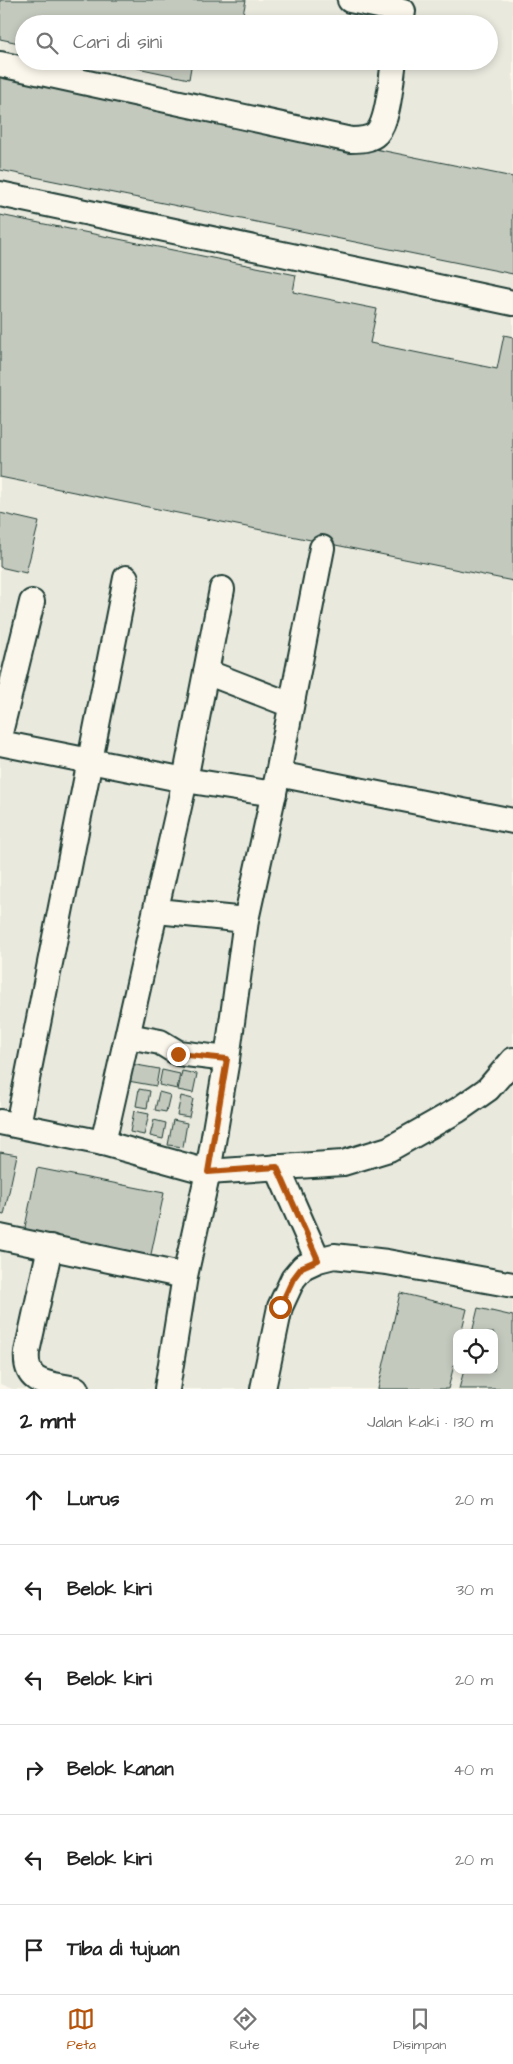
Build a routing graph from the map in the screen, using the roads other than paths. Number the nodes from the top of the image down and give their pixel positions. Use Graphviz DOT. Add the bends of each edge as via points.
graph roads {
  1 [pos="350,0"];
  2 [pos="403,12"];
  3 [pos="0,64"];
  4 [pos="15,67"];
  5 [pos="28,70"];
  6 [pos="392,70"];
  7 [pos="0,194"];
  8 [pos="513,303"];
  9 [pos="322,548"];
  10 [pos="126,578"];
  11 [pos="222,589"];
  12 [pos="32,602"];
  13 [pos="206,672"];
  14 [pos="291,705"];
  15 [pos="0,733"];
  16 [pos="0,743"];
  17 [pos="91,762"];
  18 [pos="186,780"];
  19 [pos="276,784"];
  20 [pos="513,821"];
  21 [pos="157,911"];
  22 [pos="246,920"];
  23 [pos="128,1036"];
  24 [pos="227,1059"];
  25 [pos="513,1060"];
  26 [pos="9,1124"];
  27 [pos="104,1143"];
  28 [pos="277,1167"];
  29 [pos="208,1172"];
  30 [pos="0,1237"];
  31 [pos="50,1247"];
  32 [pos="326,1258"];
  33 [pos="186,1276"];
  34 [pos="513,1285"];
  35 [pos="76,1389"];
  36 [pos="166,1389"];
  37 [pos="264,1389"];
  1 -- 2 [label="lane"];
  3 -- 4 [label="lane"];
  5 -- 6 [label="lane" via="351,140 376,134 383,125"];
  7 -- 8 [label="lane"];
  9 -- 14 [label="lane"];
  10 -- 17 [label="lane"];
  11 -- 13 [label="lane"];
  12 -- 15 [label="lane"];
  13 -- 14 [label="lane"];
  13 -- 18 [label="lane"];
  14 -- 19 [label="lane"];
  16 -- 17 [label="lane"];
  17 -- 18 [label="lane"];
  17 -- 26 [label="lane"];
  18 -- 19 [label="lane"];
  18 -- 21 [label="lane"];
  19 -- 20 [label="lane"];
  19 -- 22 [label="lane"];
  21 -- 22 [label="lane"];
  21 -- 23 [label="lane"];
  22 -- 24 [label="lane"];
  23 -- 24 [label="lane" via="160,1042 178,1054"];
  23 -- 27 [label="lane"];
  24 -- 29 [label="lane"];
  25 -- 28 [label="lane" via="488,1089 389,1149 343,1163"];
  26 -- 27 [label="lane"];
  27 -- 29 [label="lane"];
  28 -- 29 [label="lane"];
  28 -- 32 [label="lane"];
  29 -- 33 [label="lane"];
  30 -- 31 [label="lane"];
  31 -- 33 [label="lane"];
  31 -- 35 [label="lane" via="26,1366 32,1377 40,1381"];
  32 -- 34 [label="lane" via="387,1262"];
  32 -- 37 [label="lane" via="302,1267 293,1279 280,1307"];
  33 -- 36 [label="lane"];
}
